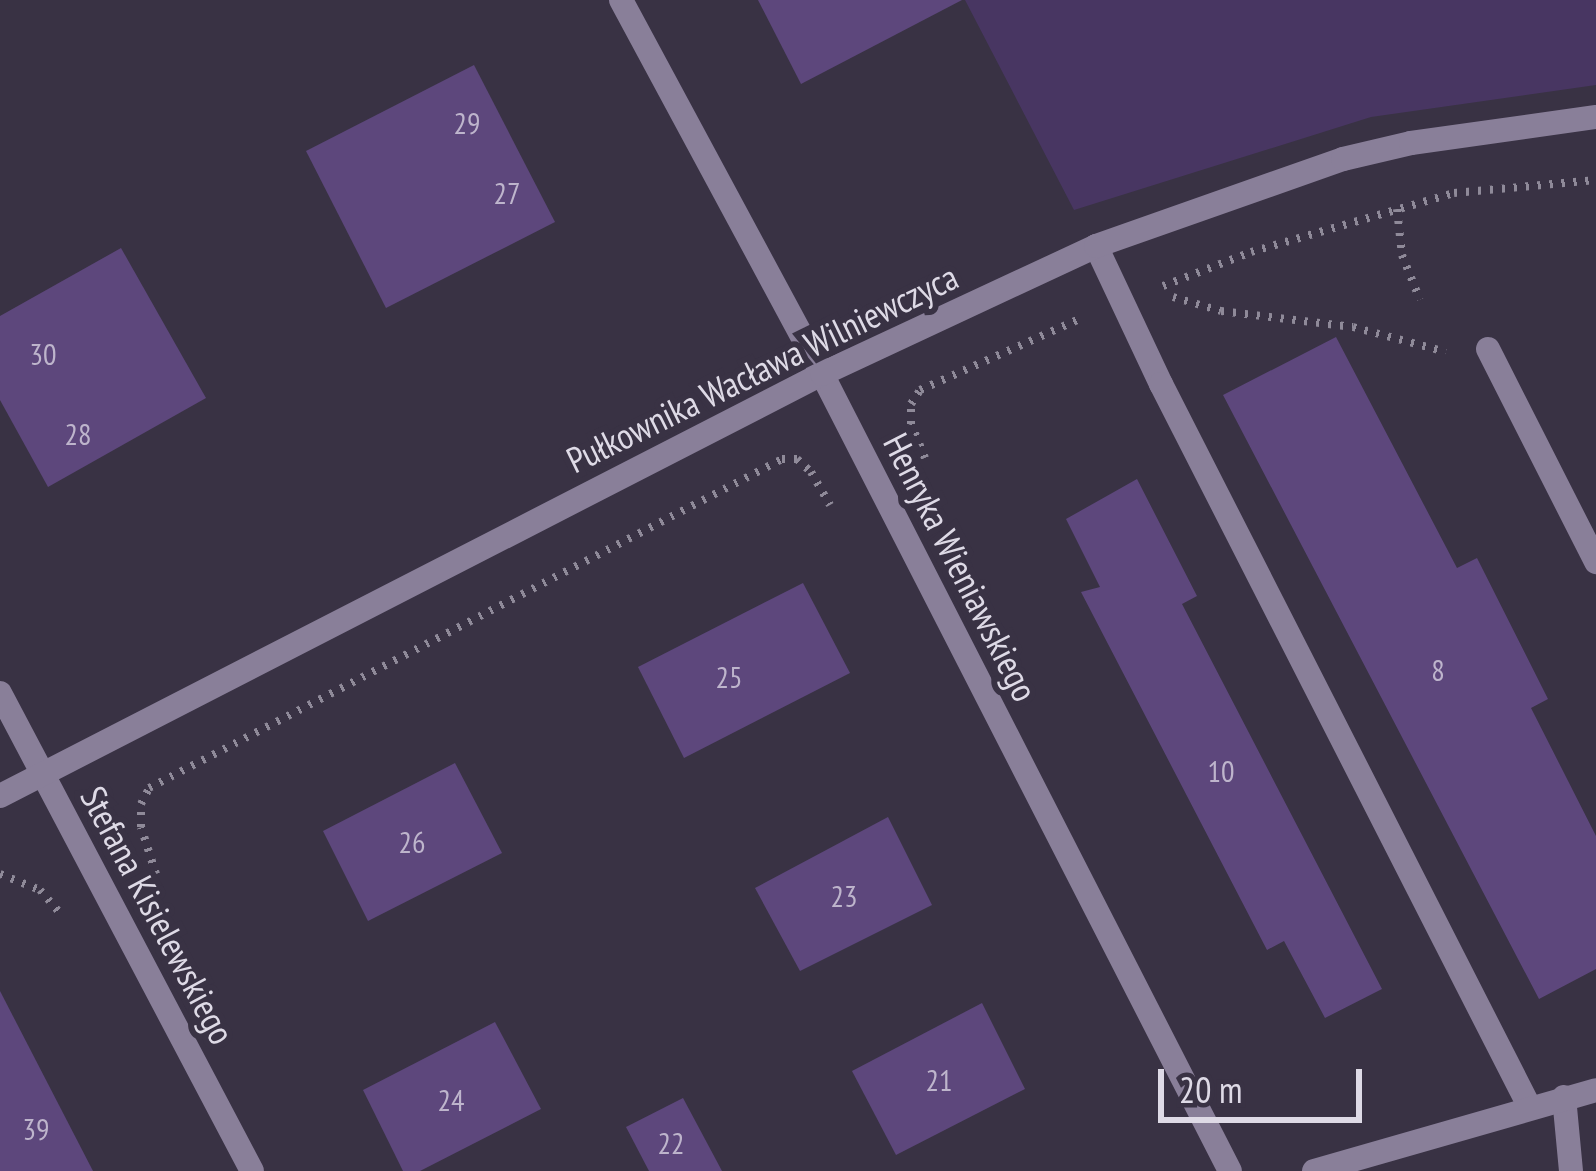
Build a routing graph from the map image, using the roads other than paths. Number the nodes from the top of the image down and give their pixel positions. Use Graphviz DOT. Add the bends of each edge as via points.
graph roads {
  1 [pos="620,0"];
  2 [pos="1596,117"];
  3 [pos="1096,246"];
  4 [pos="1487,349"];
  5 [pos="822,374"];
  6 [pos="1596,562"];
  7 [pos="0,693"];
  8 [pos="42,774"];
  9 [pos="0,796"];
  10 [pos="1596,1090"];
  11 [pos="1564,1097"];
  12 [pos="1529,1106"];
  13 [pos="252,1171"];
  14 [pos="1231,1171"];
  15 [pos="1314,1171"];
  16 [pos="1571,1171"];
  1 -- 5 [label="street, Henryka Wieniawskiego"];
  2 -- 3 [label="street, Pułkownika Wacława Wilniewczyca" via="1342,159"];
  3 -- 5 [label="street, Pułkownika Wacława Wilniewczyca"];
  3 -- 12 [label="street"];
  4 -- 6 [label="street"];
  5 -- 8 [label="street, Pułkownika Wacława Wilniewczyca"];
  5 -- 14 [label="street, Henryka Wieniawskiego"];
  7 -- 8 [label="street, Stefana Kisielewskiego"];
  8 -- 9 [label="street, Pułkownika Wacława Wilniewczyca"];
  8 -- 13 [label="street, Stefana Kisielewskiego"];
  10 -- 11 [label="street"];
  11 -- 12 [label="street"];
  11 -- 16 [label="street"];
  12 -- 15 [label="street"];
}
